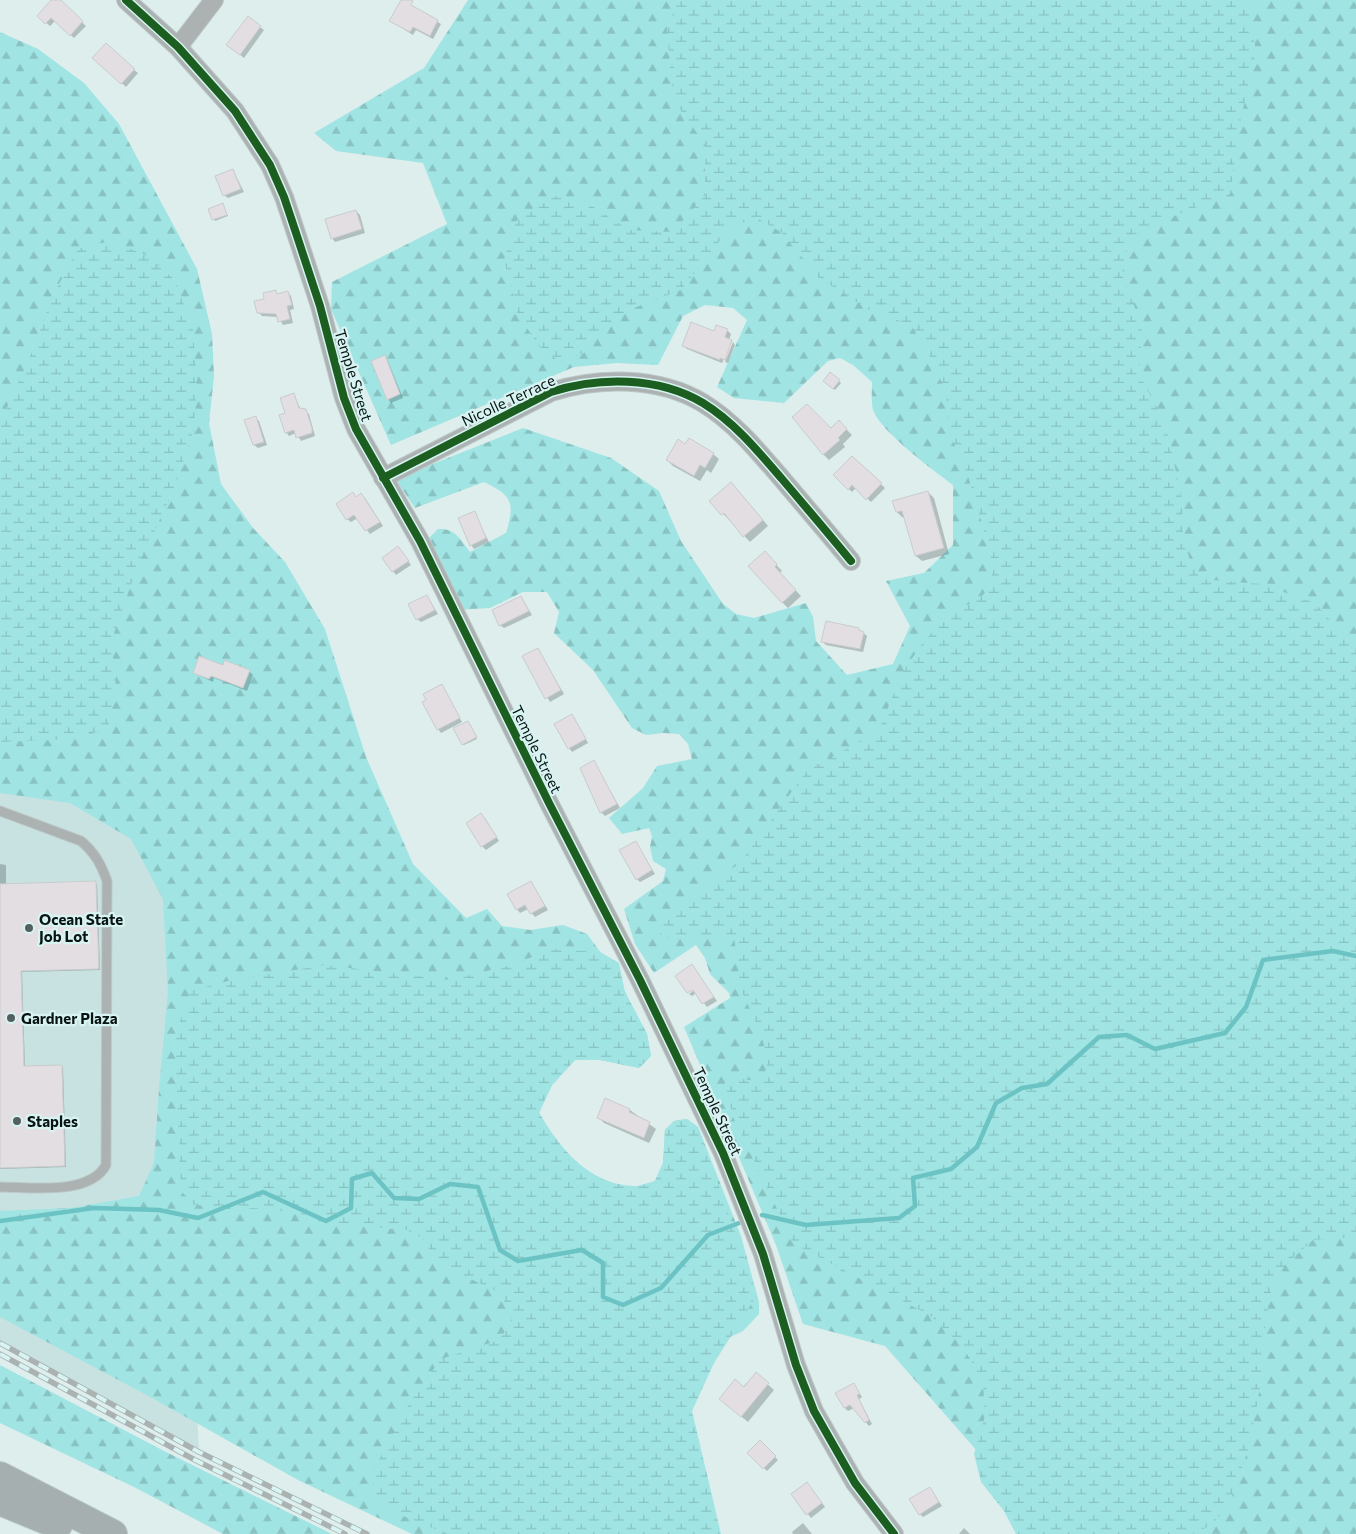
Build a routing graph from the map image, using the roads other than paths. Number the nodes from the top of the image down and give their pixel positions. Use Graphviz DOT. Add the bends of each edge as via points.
graph roads {
  1 [pos="126,0"];
  2 [pos="214,0"];
  3 [pos="178,47"];
  4 [pos="383,478"];
  5 [pos="851,561"];
  6 [pos="0,811"];
  7 [pos="0,1187"];
  8 [pos="0,1476"];
  9 [pos="0,1501"];
  10 [pos="80,1534"];
  11 [pos="113,1534"];
  12 [pos="894,1534"];
  1 -- 3 [label="street, Temple Street"];
  2 -- 3 [label="street"];
  3 -- 4 [label="street, Temple Street" via="235,111 278,181 320,306 349,413"];
  4 -- 5 [label="street, Nicolle Terrace" via="551,392 572,385 629,381 687,394 725,417"];
  4 -- 12 [label="street, Temple Street" via="420,541 723,1153 763,1254 814,1411 855,1483"];
  6 -- 7 [label="lane" via="81,841 102,864 106,881 106,1165 93,1179 71,1186"];
  8 -- 11 [label="highway"];
  9 -- 10 [label="highway"];
}
